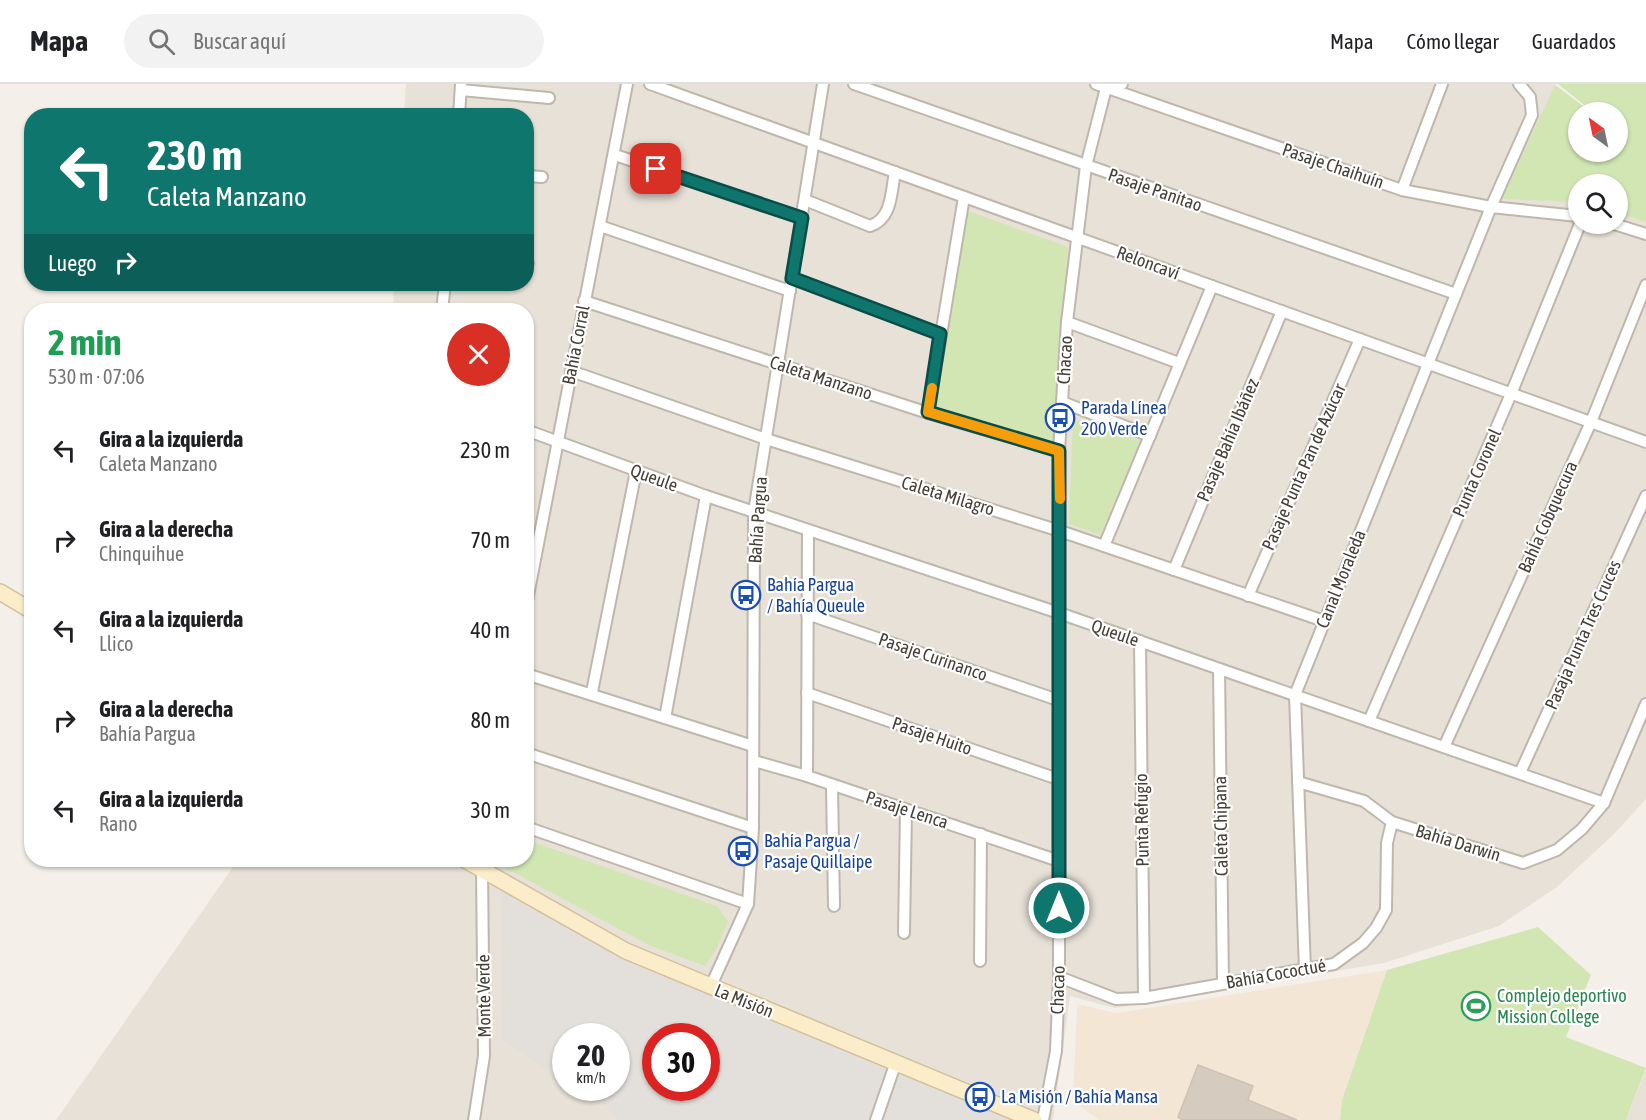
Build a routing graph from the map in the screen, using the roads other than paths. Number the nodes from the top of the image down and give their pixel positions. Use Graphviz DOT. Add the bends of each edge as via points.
graph roads {
  1 [pos="627,84"];
  2 [pos="650,84"];
  3 [pos="823,84"];
  4 [pos="854,84"];
  5 [pos="1122,84"];
  6 [pos="1443,84"];
  7 [pos="1519,84"];
  8 [pos="1101,86"];
  9 [pos="461,87"];
  10 [pos="549,99"];
  11 [pos="460,108"];
  12 [pos="814,143"];
  13 [pos="615,155"];
  14 [pos="1086,166"];
  15 [pos="896,172"];
  16 [pos="534,176"];
  17 [pos="542,177"];
  18 [pos="1402,190"];
  19 [pos="964,197"];
  20 [pos="805,201"];
  21 [pos="1491,207"];
  22 [pos="1568,215"];
  23 [pos="802,218"];
  24 [pos="600,226"];
  25 [pos="1628,228"];
  26 [pos="1576,234"];
  27 [pos="1646,234"];
  28 [pos="1077,238"];
  29 [pos="792,278"];
  30 [pos="1646,285"];
  31 [pos="1212,286"];
  32 [pos="790,291"];
  33 [pos="1456,294"];
  34 [pos="584,301"];
  35 [pos="1282,311"];
  36 [pos="1067,322"];
  37 [pos="940,334"];
  38 [pos="1360,339"];
  39 [pos="1179,363"];
  40 [pos="1428,363"];
  41 [pos="778,364"];
  42 [pos="571,371"];
  43 [pos="1511,394"];
  44 [pos="1062,402"];
  45 [pos="928,412"];
  46 [pos="1591,422"];
  47 [pos="534,433"];
  48 [pos="1150,436"];
  49 [pos="766,439"];
  50 [pos="557,442"];
  51 [pos="1646,442"];
  52 [pos="1059,451"];
  53 [pos="636,471"];
  54 [pos="706,496"];
  55 [pos="1646,496"];
  56 [pos="754,513"];
  57 [pos="808,530"];
  58 [pos="1060,531"];
  59 [pos="1104,546"];
  60 [pos="534,564"];
  61 [pos="1174,570"];
  62 [pos="0,592"];
  63 [pos="1248,596"];
  64 [pos="24,606"];
  65 [pos="807,614"];
  66 [pos="1059,614"];
  67 [pos="1324,621"];
  68 [pos="1140,641"];
  69 [pos="1218,669"];
  70 [pos="534,676"];
  71 [pos="592,692"];
  72 [pos="807,693"];
  73 [pos="1295,695"];
  74 [pos="1058,699"];
  75 [pos="1646,704"];
  76 [pos="665,718"];
  77 [pos="1369,721"];
  78 [pos="753,746"];
  79 [pos="1444,747"];
  80 [pos="534,756"];
  81 [pos="754,761"];
  82 [pos="1520,773"];
  83 [pos="807,776"];
  84 [pos="1058,779"];
  85 [pos="1298,782"];
  86 [pos="832,786"];
  87 [pos="1604,802"];
  88 [pos="906,810"];
  89 [pos="1392,822"];
  90 [pos="753,828"];
  91 [pos="534,830"];
  92 [pos="981,834"];
  93 [pos="1059,861"];
  94 [pos="474,867"];
  95 [pos="479,867"];
  96 [pos="748,903"];
  97 [pos="834,906"];
  98 [pos="904,933"];
  99 [pos="980,961"];
  100 [pos="1305,970"];
  101 [pos="1059,977"];
  102 [pos="1223,983"];
  103 [pos="710,988"];
  104 [pos="1144,998"];
  105 [pos="896,1062"];
  106 [pos="474,1120"];
  107 [pos="876,1120"];
  108 [pos="1034,1120"];
  109 [pos="1043,1120"];
  1 -- 13 [label="street, Bahía Corral"];
  2 -- 12 [label="street, Reloncaví"];
  3 -- 12 [label="street, Bahía Pargua"];
  4 -- 14 [label="street, Pasaje Panitao"];
  5 -- 8 [label="street"];
  6 -- 18 [label="street"];
  7 -- 21 [label="street, Canal Moraleda" via="1530,96 1532,115"];
  8 -- 14 [label="street, Chacao"];
  8 -- 18 [label="street, Pasaje Chaihuín"];
  9 -- 10 [label="street"];
  9 -- 11 [label="street"];
  12 -- 15 [label="street, Reloncaví"];
  12 -- 20 [label="street, Bahía Pargua"];
  13 -- 23 [label="street"];
  13 -- 24 [label="street, Bahía Corral"];
  14 -- 28 [label="street, Chacao"];
  14 -- 33 [label="street, Pasaje Panitao"];
  15 -- 19 [label="street, Reloncaví"];
  15 -- 20 [label="street" via="886,215 870,226"];
  16 -- 17 [label="street"];
  18 -- 21 [label="street, Pasaje Chaihuín"];
  19 -- 28 [label="street, Reloncaví"];
  19 -- 37 [label="street"];
  20 -- 23 [label="street, Bahía Pargua"];
  21 -- 22 [label="street, Pasaje Chaihuín"];
  21 -- 33 [label="street, Canal Moraleda"];
  23 -- 29 [label="street, Bahía Pargua"];
  24 -- 32 [label="street"];
  24 -- 34 [label="street, Bahía Corral"];
  25 -- 27 [label="street"];
  26 -- 43 [label="street, Punta Coronel"];
  28 -- 31 [label="street, Reloncaví"];
  28 -- 36 [label="street, Chacao"];
  29 -- 32 [label="street, Bahía Pargua"];
  29 -- 37 [label="street"];
  30 -- 46 [label="street, BahÍa Cobquecura"];
  31 -- 35 [label="street, Reloncaví"];
  31 -- 39 [label="street"];
  32 -- 41 [label="street, Bahía Pargua"];
  33 -- 40 [label="street, Canal Moraleda"];
  34 -- 41 [label="street, Caleta Manzano"];
  34 -- 42 [label="street, Bahía Corral"];
  35 -- 38 [label="street, Reloncaví"];
  35 -- 61 [label="street, Pasaje Bahía Ibáñez"];
  36 -- 39 [label="street"];
  36 -- 44 [label="street, Chacao"];
  37 -- 45 [label="street"];
  38 -- 40 [label="street, Reloncaví"];
  38 -- 63 [label="street, Pasaje Punta Pan de Azúcar"];
  39 -- 48 [label="street"];
  40 -- 43 [label="street, Reloncaví"];
  40 -- 67 [label="street, Canal Moraleda"];
  41 -- 45 [label="street, Caleta Manzano"];
  41 -- 49 [label="street, Bahía Pargua"];
  42 -- 49 [label="street, Caleta Milagro"];
  42 -- 50 [label="street, Bahía Corral"];
  43 -- 46 [label="street, Reloncaví"];
  43 -- 77 [label="street, Punta Coronel"];
  44 -- 48 [label="street"];
  44 -- 52 [label="street, Chacao"];
  45 -- 52 [label="street, Caleta Manzano"];
  46 -- 51 [label="street, Reloncaví"];
  46 -- 79 [label="street, BahÍa Cobquecura"];
  47 -- 50 [label="street, Queule"];
  48 -- 59 [label="street"];
  49 -- 56 [label="street, Bahía Pargua"];
  49 -- 58 [label="street, Caleta Milagro"];
  50 -- 53 [label="street, Queule"];
  50 -- 60 [label="street, Bahía Corral"];
  52 -- 58 [label="street, Chacao"];
  53 -- 54 [label="street, Queule"];
  53 -- 71 [label="street"];
  54 -- 56 [label="street, Queule"];
  54 -- 76 [label="street"];
  55 -- 82 [label="street, Pasaja Punta Tres Cruces"];
  56 -- 57 [label="street, Queule"];
  56 -- 78 [label="street, Bahía Pargua"];
  57 -- 65 [label="street"];
  57 -- 66 [label="street, Queule"];
  58 -- 59 [label="street, Caleta Milagro"];
  58 -- 66 [label="street, Chacao"];
  59 -- 61 [label="street, Caleta Milagro"];
  61 -- 63 [label="street, Caleta Milagro"];
  62 -- 64 [label="street"];
  63 -- 67 [label="street, Caleta Milagro"];
  65 -- 72 [label="street"];
  65 -- 74 [label="street, Pasaje Curinanco"];
  66 -- 68 [label="street, Queule"];
  66 -- 74 [label="street, Chacao"];
  67 -- 73 [label="street, Canal Moraleda"];
  68 -- 69 [label="street, Queule"];
  68 -- 104 [label="street, Punta Refugio"];
  69 -- 73 [label="street, Queule"];
  69 -- 102 [label="street, Caleta Chipana"];
  70 -- 71 [label="street"];
  71 -- 76 [label="street"];
  72 -- 83 [label="street"];
  72 -- 84 [label="street, Pasaje Huito"];
  73 -- 77 [label="street, Queule"];
  73 -- 85 [label="street, Canal Moraleda"];
  74 -- 84 [label="street, Chacao"];
  75 -- 87 [label="street, Bahía Darwin"];
  76 -- 78 [label="street"];
  77 -- 79 [label="street, Queule"];
  78 -- 81 [label="street, Bahía Pargua"];
  79 -- 82 [label="street, Queule"];
  80 -- 90 [label="street"];
  81 -- 83 [label="street, Pasaje Lenca"];
  81 -- 90 [label="street, Bahía Pargua"];
  82 -- 87 [label="street, Queule"];
  83 -- 86 [label="street, Pasaje Lenca"];
  84 -- 93 [label="street, Chacao"];
  85 -- 89 [label="street, Bahía Darwin" via="1364,801"];
  85 -- 100 [label="street, Canal Moraleda"];
  86 -- 88 [label="street, Pasaje Lenca"];
  86 -- 97 [label="street"];
  87 -- 89 [label="street, Bahía Darwin" via="1582,829 1557,850 1523,863"];
  88 -- 92 [label="street, Pasaje Lenca"];
  88 -- 98 [label="street"];
  89 -- 100 [label="street, Bahía Cococtué" via="1387,843 1386,910 1376,928 1334,964"];
  90 -- 96 [label="street, Bahía Pargua"];
  91 -- 96 [label="street"];
  92 -- 93 [label="street, Pasaje Lenca"];
  92 -- 99 [label="street"];
  93 -- 101 [label="street, Chacao"];
  94 -- 106 [label="street, Monte Verde" via="484,1056"];
  95 -- 103 [label="street, La Misión" via="626,951"];
  96 -- 103 [label="street, Bahía Pargua"];
  100 -- 102 [label="street, Bahía Cococtué"];
  101 -- 104 [label="street, Bahía Cococtué" via="1116,999"];
  101 -- 109 [label="street, Chacao" via="1056,1051"];
  102 -- 104 [label="street, Bahía Cococtué"];
  103 -- 105 [label="street, La Misión"];
  105 -- 107 [label="street"];
  105 -- 108 [label="street, La Misión"];
}
